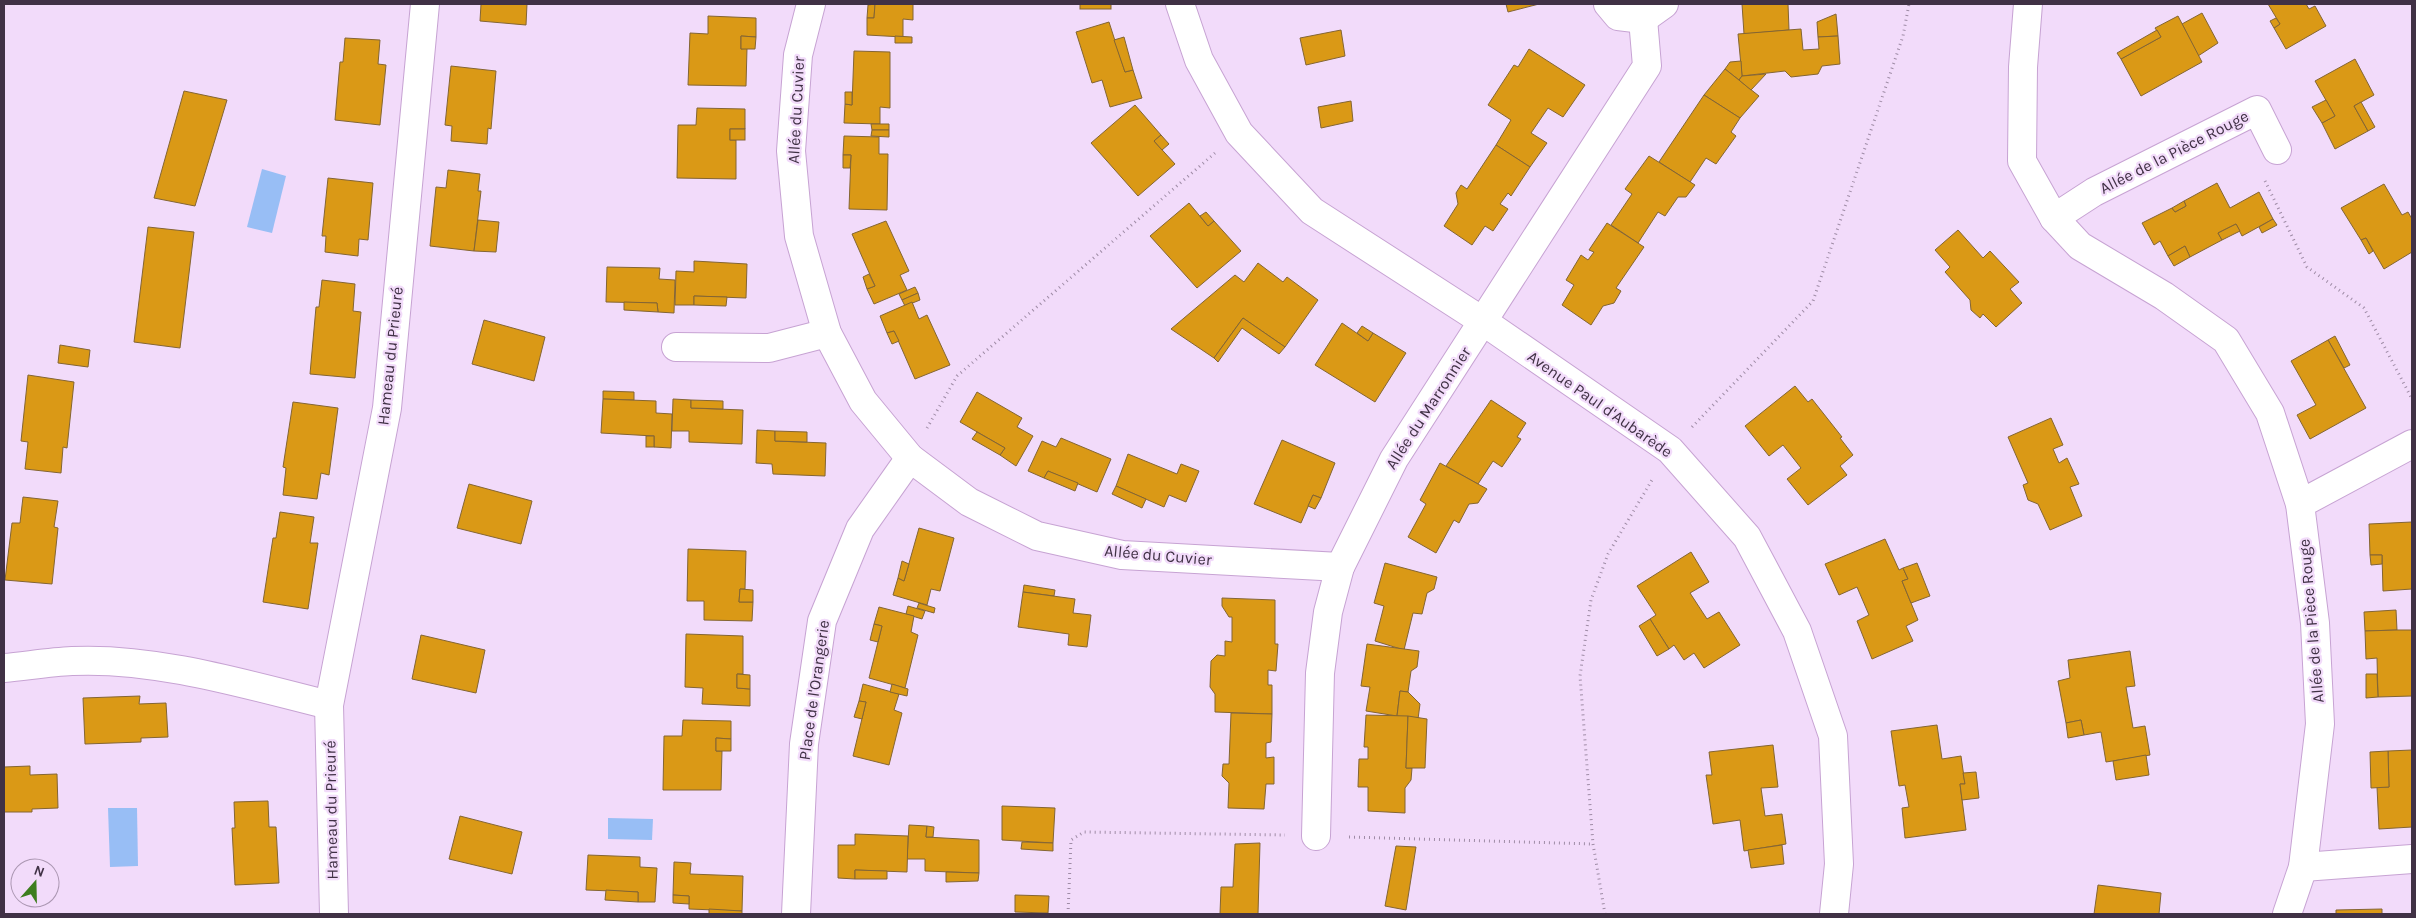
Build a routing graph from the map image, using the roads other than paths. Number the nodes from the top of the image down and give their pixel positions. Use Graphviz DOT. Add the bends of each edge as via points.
graph roads {
  1 [pos="425,4"];
  2 [pos="811,4"];
  3 [pos="1180,4"];
  4 [pos="1608,4"];
  5 [pos="2028,4"];
  6 [pos="1653,12"];
  7 [pos="2277,150"];
  8 [pos="2054,218"];
  9 [pos="1484,322"];
  10 [pos="827,333"];
  11 [pos="676,347"];
  12 [pos="2412,444"];
  13 [pos="910,458"];
  14 [pos="2300,504"];
  15 [pos="1340,567"];
  16 [pos="4,668"];
  17 [pos="329,705"];
  18 [pos="1316,836"];
  19 [pos="2412,859"];
  20 [pos="2303,867"];
  21 [pos="334,914"];
  22 [pos="796,914"];
  23 [pos="1834,914"];
  24 [pos="2287,914"];
  1 -- 17 [label="street, Hameau du Prieuré" via="386,408"];
  2 -- 10 [label="street, Allée du Cuvier" via="798,55 791,151 799,236"];
  3 -- 9 [label="street, Avenue Paul d'Aubarède" via="1198,60 1239,134 1312,211"];
  4 -- 6 [label="street" via="1618,16"];
  5 -- 8 [label="street, Allée de la Pièce Rouge" via="2023,67 2022,160"];
  6 -- 9 [label="street, Allée du Marronnier" via="1647,66"];
  7 -- 8 [label="street, Allée de la Pièce Rouge" via="2257,110 2094,192"];
  8 -- 14 [label="street, Allée de la Pièce Rouge" via="2080,246 2164,296 2226,340 2270,413"];
  9 -- 15 [label="street, Allée du Marronnier" via="1394,459"];
  9 -- 23 [label="street, Avenue Paul d'Aubarède" via="1670,450 1747,537 1800,640 1833,736 1839,864"];
  10 -- 11 [label="street" via="769,348"];
  10 -- 13 [label="street, Allée du Cuvier" via="863,401"];
  12 -- 14 [label="street"];
  13 -- 15 [label="street, Allée du Cuvier" via="969,502 1037,536 1122,555"];
  13 -- 22 [label="street, Place de l'Orangerie" via="860,529 822,621 804,744"];
  14 -- 20 [label="street, Allée de la Pièce Rouge" via="2315,623 2320,724"];
  15 -- 18 [label="street, Allée du Marronnier" via="1328,612 1320,673"];
  16 -- 17 [label="street" via="73,661 123,663 192,671"];
  17 -- 21 [label="street, Hameau du Prieuré"];
  19 -- 20 [label="street"];
  20 -- 24 [label="street, Allée de la Pièce Rouge"];
}
